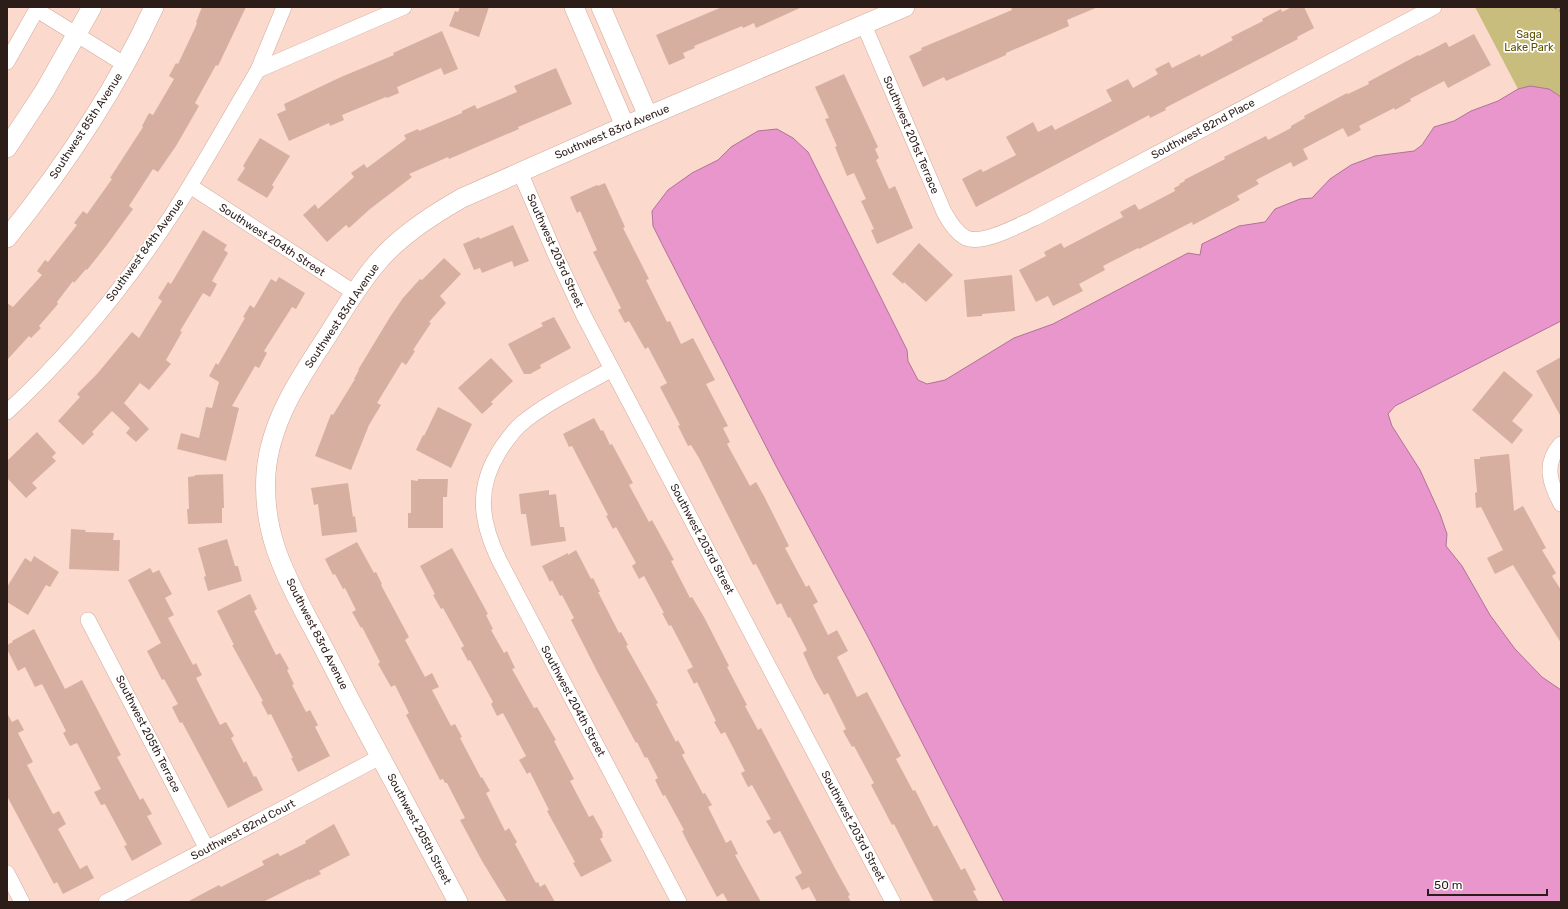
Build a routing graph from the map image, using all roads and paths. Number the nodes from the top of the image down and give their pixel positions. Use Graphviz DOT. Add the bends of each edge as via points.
graph roads {
  1 [pos="92,7"];
  2 [pos="154,7"];
  3 [pos="284,7"];
  4 [pos="404,7"];
  5 [pos="574,7"];
  6 [pos="601,7"];
  7 [pos="905,7"];
  8 [pos="1434,7"];
  9 [pos="1554,7"];
  10 [pos="38,8"];
  11 [pos="1561,11"];
  12 [pos="864,25"];
  13 [pos="77,34"];
  14 [pos="7,62"];
  15 [pos="124,64"];
  16 [pos="258,70"];
  17 [pos="648,116"];
  18 [pos="625,126"];
  19 [pos="7,148"];
  20 [pos="520,172"];
  21 [pos="190,186"];
  22 [pos="7,238"];
  23 [pos="967,238"];
  24 [pos="355,293"];
  25 [pos="612,369"];
  26 [pos="7,412"];
  27 [pos="1561,444"];
  28 [pos="1561,504"];
  29 [pos="88,620"];
  30 [pos="380,757"];
  31 [pos="207,849"];
  32 [pos="7,873"];
  33 [pos="22,902"];
  34 [pos="106,902"];
  35 [pos="458,902"];
  36 [pos="679,902"];
  37 [pos="893,902"];
  1 -- 13 [label="street"];
  2 -- 15 [label="street, Southwest 85th Avenue"];
  3 -- 16 [label="street, Southwest 84th Avenue"];
  4 -- 16 [label="street"];
  5 -- 18 [label="street"];
  6 -- 17 [label="street"];
  7 -- 12 [label="street, Southwest 83rd Avenue"];
  8 -- 23 [label="street, Southwest 82nd Place" via="1035,218 994,236"];
  9 -- 11 [label="path"];
  10 -- 13 [label="street"];
  10 -- 14 [label="street"];
  12 -- 17 [label="street, Southwest 83rd Avenue"];
  12 -- 23 [label="street, Southwest 201st Terrace" via="944,212 954,227"];
  13 -- 15 [label="street"];
  13 -- 19 [label="street"];
  15 -- 22 [label="street, Southwest 85th Avenue" via="104,101 64,162"];
  16 -- 21 [label="street, Southwest 84th Avenue"];
  17 -- 18 [label="street, Southwest 83rd Avenue"];
  18 -- 20 [label="street, Southwest 83rd Avenue"];
  20 -- 24 [label="street, Southwest 83rd Avenue" via="462,198 430,218 381,258"];
  20 -- 25 [label="street, Southwest 203rd Street" via="574,295"];
  21 -- 24 [label="street, Southwest 204th Street"];
  21 -- 26 [label="street, Southwest 84th Avenue" via="136,266 102,310 38,382"];
  24 -- 30 [label="street, Southwest 83rd Avenue" via="283,410 269,455 266,500 271,536 285,573"];
  25 -- 36 [label="street, Southwest 204th Street" via="542,409 520,425 506,441 485,482 483,495 486,522 494,549"];
  25 -- 37 [label="street, Southwest 203rd Street"];
  27 -- 28 [label="street" via="1554,453 1550,466 1551,482"];
  29 -- 31 [label="street, Southwest 205th Terrace"];
  30 -- 31 [label="street, Southwest 82nd Court"];
  30 -- 35 [label="street, Southwest 205th Street"];
  31 -- 34 [label="street, Southwest 82nd Court"];
  32 -- 33 [label="street"];
}
